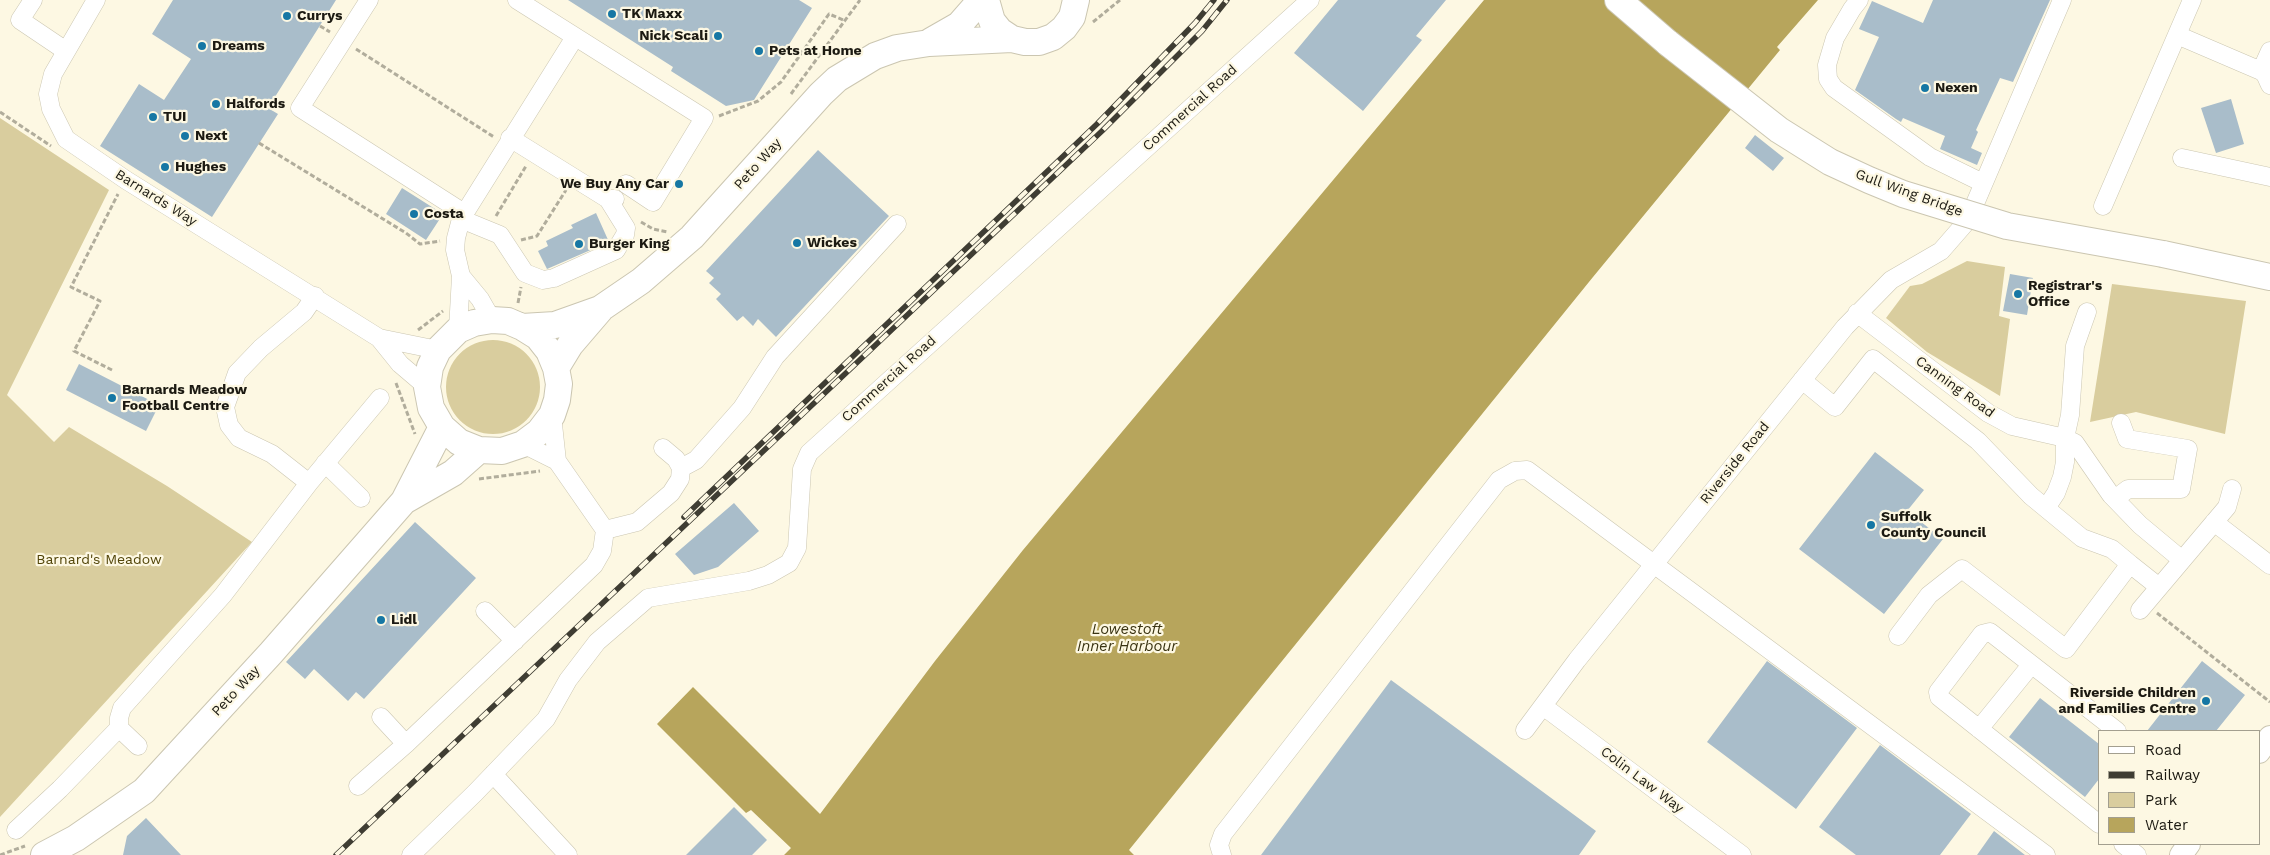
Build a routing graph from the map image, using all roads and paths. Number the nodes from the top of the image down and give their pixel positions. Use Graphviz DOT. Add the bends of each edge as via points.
graph roads {
  1 [pos="33,0"];
  2 [pos="96,0"];
  3 [pos="369,0"];
  4 [pos="517,0"];
  5 [pos="981,0"];
  6 [pos="986,0"];
  7 [pos="1076,0"];
  8 [pos="1310,0"];
  9 [pos="1618,0"];
  10 [pos="1859,0"];
  11 [pos="2062,0"];
  12 [pos="2192,0"];
  13 [pos="846,21"];
  14 [pos="320,26"];
  15 [pos="2177,35"];
  16 [pos="575,37"];
  17 [pos="1012,39"];
  18 [pos="343,40"];
  19 [pos="929,43"];
  20 [pos="66,50"];
  21 [pos="2270,51"];
  22 [pos="2265,78"];
  23 [pos="728,112"];
  24 [pos="510,138"];
  25 [pos="259,143"];
  26 [pos="2182,158"];
  27 [pos="530,161"];
  28 [pos="495,162"];
  29 [pos="2270,177"];
  30 [pos="1983,183"];
  31 [pos="626,184"];
  32 [pos="569,185"];
  33 [pos="123,186"];
  34 [pos="613,203"];
  35 [pos="2103,206"];
  36 [pos="462,216"];
  37 [pos="897,224"];
  38 [pos="672,233"];
  39 [pos="456,238"];
  40 [pos="499,239"];
  41 [pos="461,276"];
  42 [pos="2270,277"];
  43 [pos="315,296"];
  44 [pos="600,310"];
  45 [pos="2087,312"];
  46 [pos="1857,313"];
  47 [pos="492,320"];
  48 [pos="522,327"];
  49 [pos="458,330"];
  50 [pos="379,338"];
  51 [pos="438,350"];
  52 [pos="400,364"];
  53 [pos="556,368"];
  54 [pos="112,370"];
  55 [pos="1802,380"];
  56 [pos="427,387"];
  57 [pos="380,398"];
  58 [pos="552,415"];
  59 [pos="2121,424"];
  60 [pos="442,427"];
  61 [pos="416,436"];
  62 [pos="2065,438"];
  63 [pos="523,444"];
  64 [pos="664,448"];
  65 [pos="479,450"];
  66 [pos="557,461"];
  67 [pos="324,464"];
  68 [pos="681,468"];
  69 [pos="453,473"];
  70 [pos="308,483"];
  71 [pos="2232,489"];
  72 [pos="361,498"];
  73 [pos="2115,499"];
  74 [pos="404,501"];
  75 [pos="2046,508"];
  76 [pos="2219,516"];
  77 [pos="605,530"];
  78 [pos="2182,560"];
  79 [pos="1653,564"];
  80 [pos="2130,564"];
  81 [pos="2270,565"];
  82 [pos="2159,587"];
  83 [pos="2143,607"];
  84 [pos="485,610"];
  85 [pos="1898,636"];
  86 [pos="515,641"];
  87 [pos="2031,665"];
  88 [pos="2270,702"];
  89 [pos="1543,706"];
  90 [pos="381,717"];
  91 [pos="120,728"];
  92 [pos="1979,729"];
  93 [pos="1525,730"];
  94 [pos="2116,730"];
  95 [pos="2270,737"];
  96 [pos="406,744"];
  97 [pos="138,746"];
  98 [pos="2260,751"];
  99 [pos="493,774"];
  100 [pos="358,786"];
  101 [pos="2098,823"];
  102 [pos="16,830"];
  103 [pos="2124,845"];
  104 [pos="2189,845"];
  105 [pos="36,850"];
  106 [pos="0,855"];
  107 [pos="411,855"];
  108 [pos="568,855"];
  109 [pos="1222,855"];
  110 [pos="1742,855"];
  111 [pos="2046,855"];
  112 [pos="2137,855"];
  113 [pos="2181,855"];
  1 -- 20 [label="street" via="20,20"];
  2 -- 20 [label="street, Barnards Way"];
  3 -- 18 [label="street"];
  4 -- 16 [label="street"];
  5 -- 19 [label="highway, Peto Way" via="958,25"];
  6 -- 17 [label="highway" via="992,21"];
  7 -- 17 [label="highway, Peto Way" via="1072,17 1052,37 1039,42"];
  8 -- 99 [label="street, Commercial Road" via="809,453 802,469 797,548 789,563 750,581 648,598 597,642 568,680 546,719"];
  9 -- 42 [label="highway, Gull Wing Bridge, bridge" via="1779,130 1830,162 1903,194 2007,226"];
  10 -- 30 [label="street" via="1835,38 1827,65 1828,79 1834,88 1930,157"];
  11 -- 30 [label="street"];
  12 -- 15 [label="street"];
  13 -- 23 [label="path" via="829,14 780,82 758,101"];
  14 -- 18 [label="path"];
  15 -- 22 [label="street"];
  15 -- 35 [label="street"];
  16 -- 24 [label="street"];
  16 -- 31 [label="street" via="704,118 653,202"];
  17 -- 19 [label="highway, Peto Way"];
  18 -- 28 [label="path" via="498,140 487,156"];
  18 -- 36 [label="street" via="300,108"];
  19 -- 44 [label="highway, Peto Way" via="874,56 836,80 692,237 641,282"];
  20 -- 33 [label="street, Barnards Way" via="48,94 51,109 66,139"];
  21 -- 22 [label="street"];
  24 -- 28 [label="street"];
  24 -- 34 [label="street"];
  25 -- 39 [label="path" via="420,244"];
  26 -- 29 [label="street"];
  27 -- 40 [label="path" via="494,218 498,224"];
  28 -- 36 [label="street"];
  30 -- 46 [label="street, Riverside Road" via="1968,220 1940,251 1891,280"];
  32 -- 40 [label="path" via="537,236"];
  33 -- 43 [label="street, Barnards Way"];
  33 -- 54 [label="path" via="71,287 100,301 74,352"];
  34 -- 38 [label="path" via="653,228"];
  34 -- 40 [label="street" via="626,228 616,250 554,278 543,280 524,274"];
  36 -- 39 [label="street"];
  36 -- 40 [label="street"];
  37 -- 68 [label="street" via="775,357 742,408 696,460"];
  39 -- 41 [label="street" via="455,250"];
  41 -- 47 [label="street"];
  41 -- 49 [label="street"];
  43 -- 50 [label="street, Barnards Way"];
  43 -- 70 [label="street" via="304,312 260,348 238,373 224,407 229,425 239,438 272,454"];
  44 -- 48 [label="highway, Peto Way" via="555,325"];
  44 -- 53 [label="highway, Peto Way" via="570,345"];
  45 -- 62 [label="street" via="2075,346"];
  46 -- 55 [label="street, Riverside Road"];
  46 -- 62 [label="street, Canning Road" via="1988,413 2012,426"];
  47 -- 48 [label="highway" via="508,321"];
  47 -- 49 [label="highway" via="474,322"];
  48 -- 53 [label="highway" via="538,337"];
  49 -- 51 [label="highway"];
  50 -- 51 [label="street, Barnards Way"];
  50 -- 52 [label="street, Barnards Way"];
  51 -- 56 [label="highway" via="430,367"];
  52 -- 56 [label="street, Barnards Way"];
  52 -- 61 [label="path" via="394,375"];
  53 -- 58 [label="highway" via="559,384"];
  55 -- 75 [label="street" via="1835,407 1873,359 1978,441"];
  55 -- 79 [label="street, Riverside Road"];
  56 -- 60 [label="highway" via="431,408"];
  57 -- 67 [label="street"];
  58 -- 63 [label="highway" via="540,432"];
  58 -- 66 [label="street"];
  59 -- 73 [label="street" via="2127,438 2188,448 2181,489 2128,489"];
  60 -- 65 [label="highway" via="458,442"];
  60 -- 74 [label="highway, Peto Way"];
  62 -- 73 [label="street" via="2079,448 2092,471"];
  62 -- 75 [label="street" via="2062,477"];
  63 -- 65 [label="highway" via="502,451"];
  63 -- 66 [label="street"];
  64 -- 68 [label="street"];
  65 -- 69 [label="highway, Peto Way"];
  66 -- 69 [label="path" via="536,473 463,480"];
  66 -- 77 [label="street"];
  67 -- 70 [label="street"];
  67 -- 72 [label="street"];
  68 -- 77 [label="street" via="680,479 671,493 637,522"];
  69 -- 74 [label="highway, Peto Way"];
  70 -- 91 [label="street" via="223,595 122,708"];
  71 -- 76 [label="street" via="2227,507"];
  73 -- 78 [label="street"];
  74 -- 105 [label="highway, Peto Way" via="144,791 76,838"];
  75 -- 80 [label="street" via="2082,538 2112,549"];
  76 -- 78 [label="street"];
  76 -- 81 [label="street"];
  77 -- 86 [label="street" via="602,551 594,565"];
  78 -- 82 [label="street"];
  79 -- 89 [label="street, Riverside Road"];
  79 -- 109 [label="street" via="1527,470 1515,471 1499,480 1223,834 1219,845"];
  79 -- 111 [label="street"];
  80 -- 82 [label="street"];
  80 -- 85 [label="street" via="2066,649 1962,569 1928,595"];
  82 -- 83 [label="street"];
  83 -- 88 [label="path"];
  84 -- 86 [label="street"];
  86 -- 96 [label="street"];
  87 -- 92 [label="street"];
  87 -- 92 [label="street" via="1990,632 1982,634 1938,692 1939,697"];
  87 -- 94 [label="street"];
  89 -- 93 [label="street, Riverside Road"];
  89 -- 110 [label="street, Colin Law Way"];
  90 -- 96 [label="street"];
  91 -- 97 [label="street"];
  91 -- 102 [label="street"];
  92 -- 101 [label="street"];
  95 -- 98 [label="main road"];
  96 -- 100 [label="street"];
  99 -- 107 [label="street, Commercial Road"];
  99 -- 108 [label="street"];
  103 -- 112 [label="street"];
  104 -- 113 [label="main road"];
  105 -- 106 [label="path"];
}
